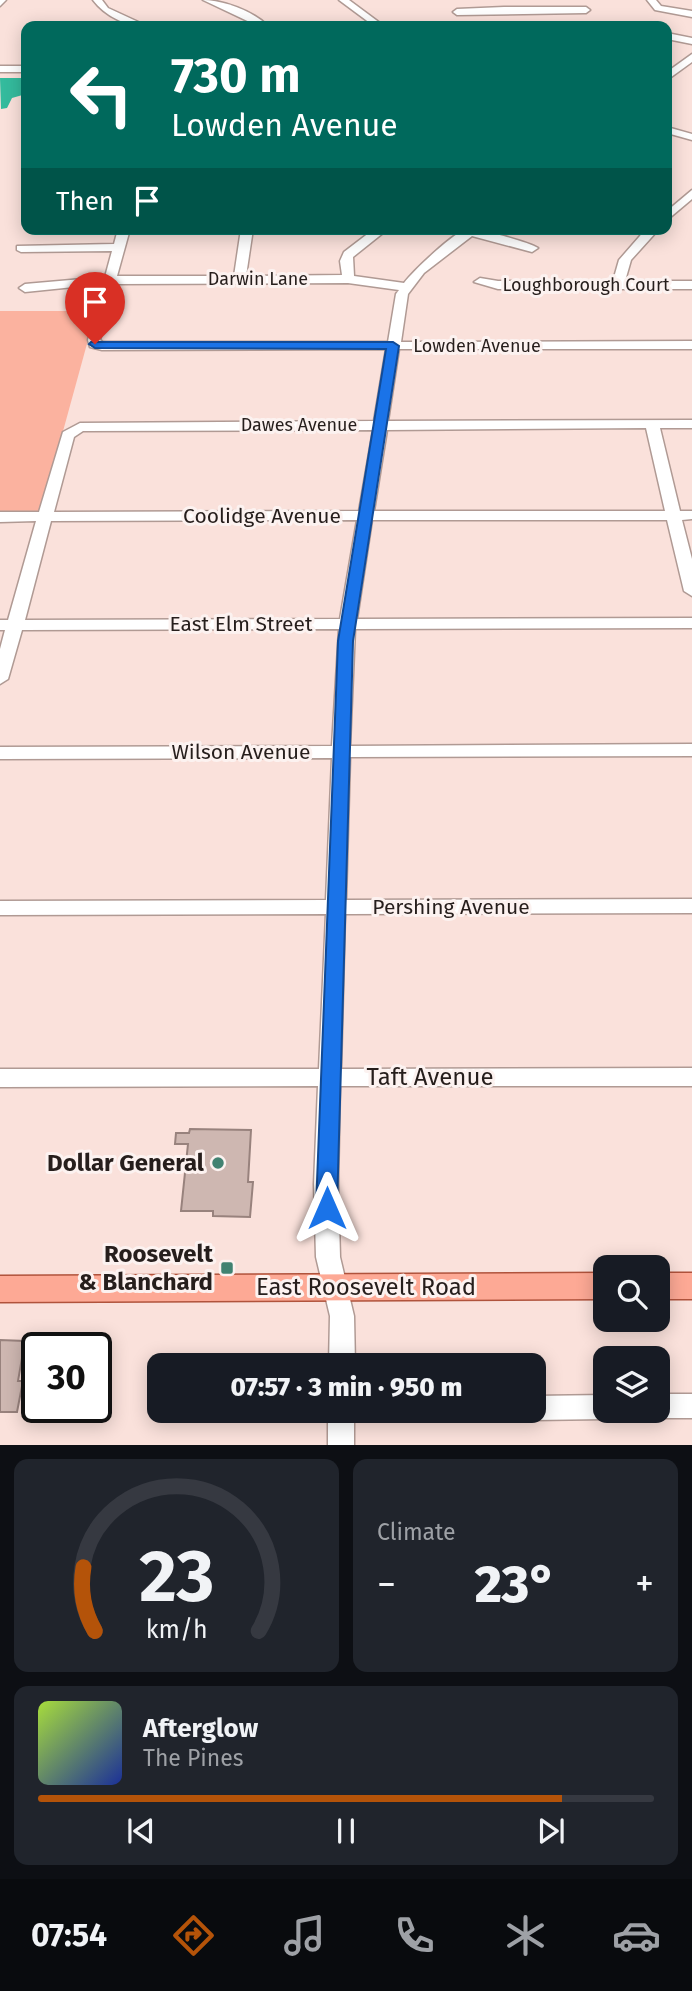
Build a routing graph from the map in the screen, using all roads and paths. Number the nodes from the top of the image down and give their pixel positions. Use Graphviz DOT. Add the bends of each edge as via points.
graph roads {
  1 [pos="97,0"];
  2 [pos="651,0"];
  3 [pos="219,1"];
  4 [pos="349,1"];
  5 [pos="505,10"];
  6 [pos="586,10"];
  7 [pos="457,12"];
  8 [pos="692,14"];
  9 [pos="129,21"];
  10 [pos="257,21"];
  11 [pos="267,21"];
  12 [pos="373,21"];
  13 [pos="672,37"];
  14 [pos="692,41"];
  15 [pos="692,57"];
  16 [pos="672,67"];
  17 [pos="679,68"];
  18 [pos="0,69"];
  19 [pos="21,69"];
  20 [pos="672,73"];
  21 [pos="672,132"];
  22 [pos="692,138"];
  23 [pos="692,193"];
  24 [pos="672,212"];
  25 [pos="122,235"];
  26 [pos="246,235"];
  27 [pos="374,235"];
  28 [pos="467,235"];
  29 [pos="486,235"];
  30 [pos="647,235"];
  31 [pos="119,247"];
  32 [pos="22,248"];
  33 [pos="532,248"];
  34 [pos="240,279"];
  35 [pos="348,279"];
  36 [pos="110,280"];
  37 [pos="480,282"];
  38 [pos="620,285"];
  39 [pos="692,285"];
  40 [pos="406,287"];
  41 [pos="25,288"];
  42 [pos="692,345"];
  43 [pos="393,346"];
  44 [pos="652,424"];
  45 [pos="692,424"];
  46 [pos="380,425"];
  47 [pos="674,515"];
  48 [pos="692,515"];
  49 [pos="365,516"];
  50 [pos="0,517"];
  51 [pos="44,517"];
  52 [pos="692,591"];
  53 [pos="692,622"];
  54 [pos="348,624"];
  55 [pos="7,625"];
  56 [pos="0,679"];
  57 [pos="692,750"];
  58 [pos="341,751"];
  59 [pos="0,753"];
  60 [pos="692,906"];
  61 [pos="335,907"];
  62 [pos="0,908"];
  63 [pos="330,1076"];
  64 [pos="692,1077"];
  65 [pos="0,1078"];
  66 [pos="593,1286"];
  67 [pos="670,1286"];
  68 [pos="692,1286"];
  69 [pos="335,1288"];
  70 [pos="0,1289"];
  71 [pos="342,1353"];
  72 [pos="670,1406"];
  73 [pos="692,1406"];
  74 [pos="593,1407"];
  75 [pos="546,1408"];
  76 [pos="341,1423"];
  77 [pos="341,1445"];
  1 -- 9 [label="street" via="105,10"];
  2 -- 8 [label="street" via="658,8"];
  3 -- 10 [label="street"];
  3 -- 11 [label="street"];
  4 -- 12 [label="street"];
  5 -- 6 [label="street"];
  5 -- 7 [label="street"];
  13 -- 14 [label="street"];
  15 -- 17 [label="street"];
  16 -- 17 [label="street"];
  17 -- 20 [label="street"];
  18 -- 19 [label="street"];
  21 -- 22 [label="street"];
  23 -- 24 [label="street"];
  25 -- 31 [label="street"];
  26 -- 34 [label="street"];
  27 -- 35 [label="street" via="348,255"];
  28 -- 40 [label="street"];
  29 -- 33 [label="street"];
  30 -- 38 [label="street" via="623,260"];
  31 -- 32 [label="street"];
  31 -- 36 [label="street"];
  34 -- 35 [label="street, Darwin Lane"];
  34 -- 36 [label="street, Darwin Lane"];
  35 -- 40 [label="street, Darwin Lane"];
  36 -- 41 [label="street, Darwin Lane"];
  36 -- 43 [label="street, Lowden Avenue" via="95,344"];
  37 -- 38 [label="street, Loughborough Court"];
  38 -- 39 [label="street, Loughborough Court"];
  40 -- 43 [label="street"];
  42 -- 43 [label="street, Lowden Avenue"];
  43 -- 46 [label="street"];
  44 -- 45 [label="street, Dawes Avenue"];
  44 -- 46 [label="street, Dawes Avenue"];
  44 -- 47 [label="street"];
  46 -- 49 [label="street"];
  46 -- 51 [label="street, Dawes Avenue" via="87,425 68,435"];
  47 -- 48 [label="street, Coolidge Avenue"];
  47 -- 49 [label="street, Coolidge Avenue"];
  47 -- 52 [label="street"];
  49 -- 51 [label="street, Coolidge Avenue"];
  49 -- 54 [label="street"];
  50 -- 51 [label="street, Coolidge Avenue"];
  51 -- 55 [label="street"];
  53 -- 54 [label="street, East Elm Street"];
  54 -- 55 [label="street, East Elm Street"];
  54 -- 58 [label="street"];
  55 -- 56 [label="street"];
  57 -- 58 [label="street, Wilson Avenue"];
  58 -- 59 [label="street, Wilson Avenue"];
  58 -- 61 [label="street"];
  60 -- 61 [label="street, Pershing Avenue"];
  61 -- 62 [label="street, Pershing Avenue"];
  61 -- 63 [label="street"];
  63 -- 64 [label="street, Taft Avenue"];
  63 -- 65 [label="street, Taft Avenue"];
  63 -- 69 [label="street" via="328,1256"];
  66 -- 69 [label="main road, East Roosevelt Road"];
  67 -- 68 [label="main road"];
  69 -- 70 [label="main road, East Roosevelt Road"];
  69 -- 71 [label="street" via="342,1316"];
  72 -- 73 [label="street"];
  74 -- 75 [label="street"];
  76 -- 77 [label="street"];
}
